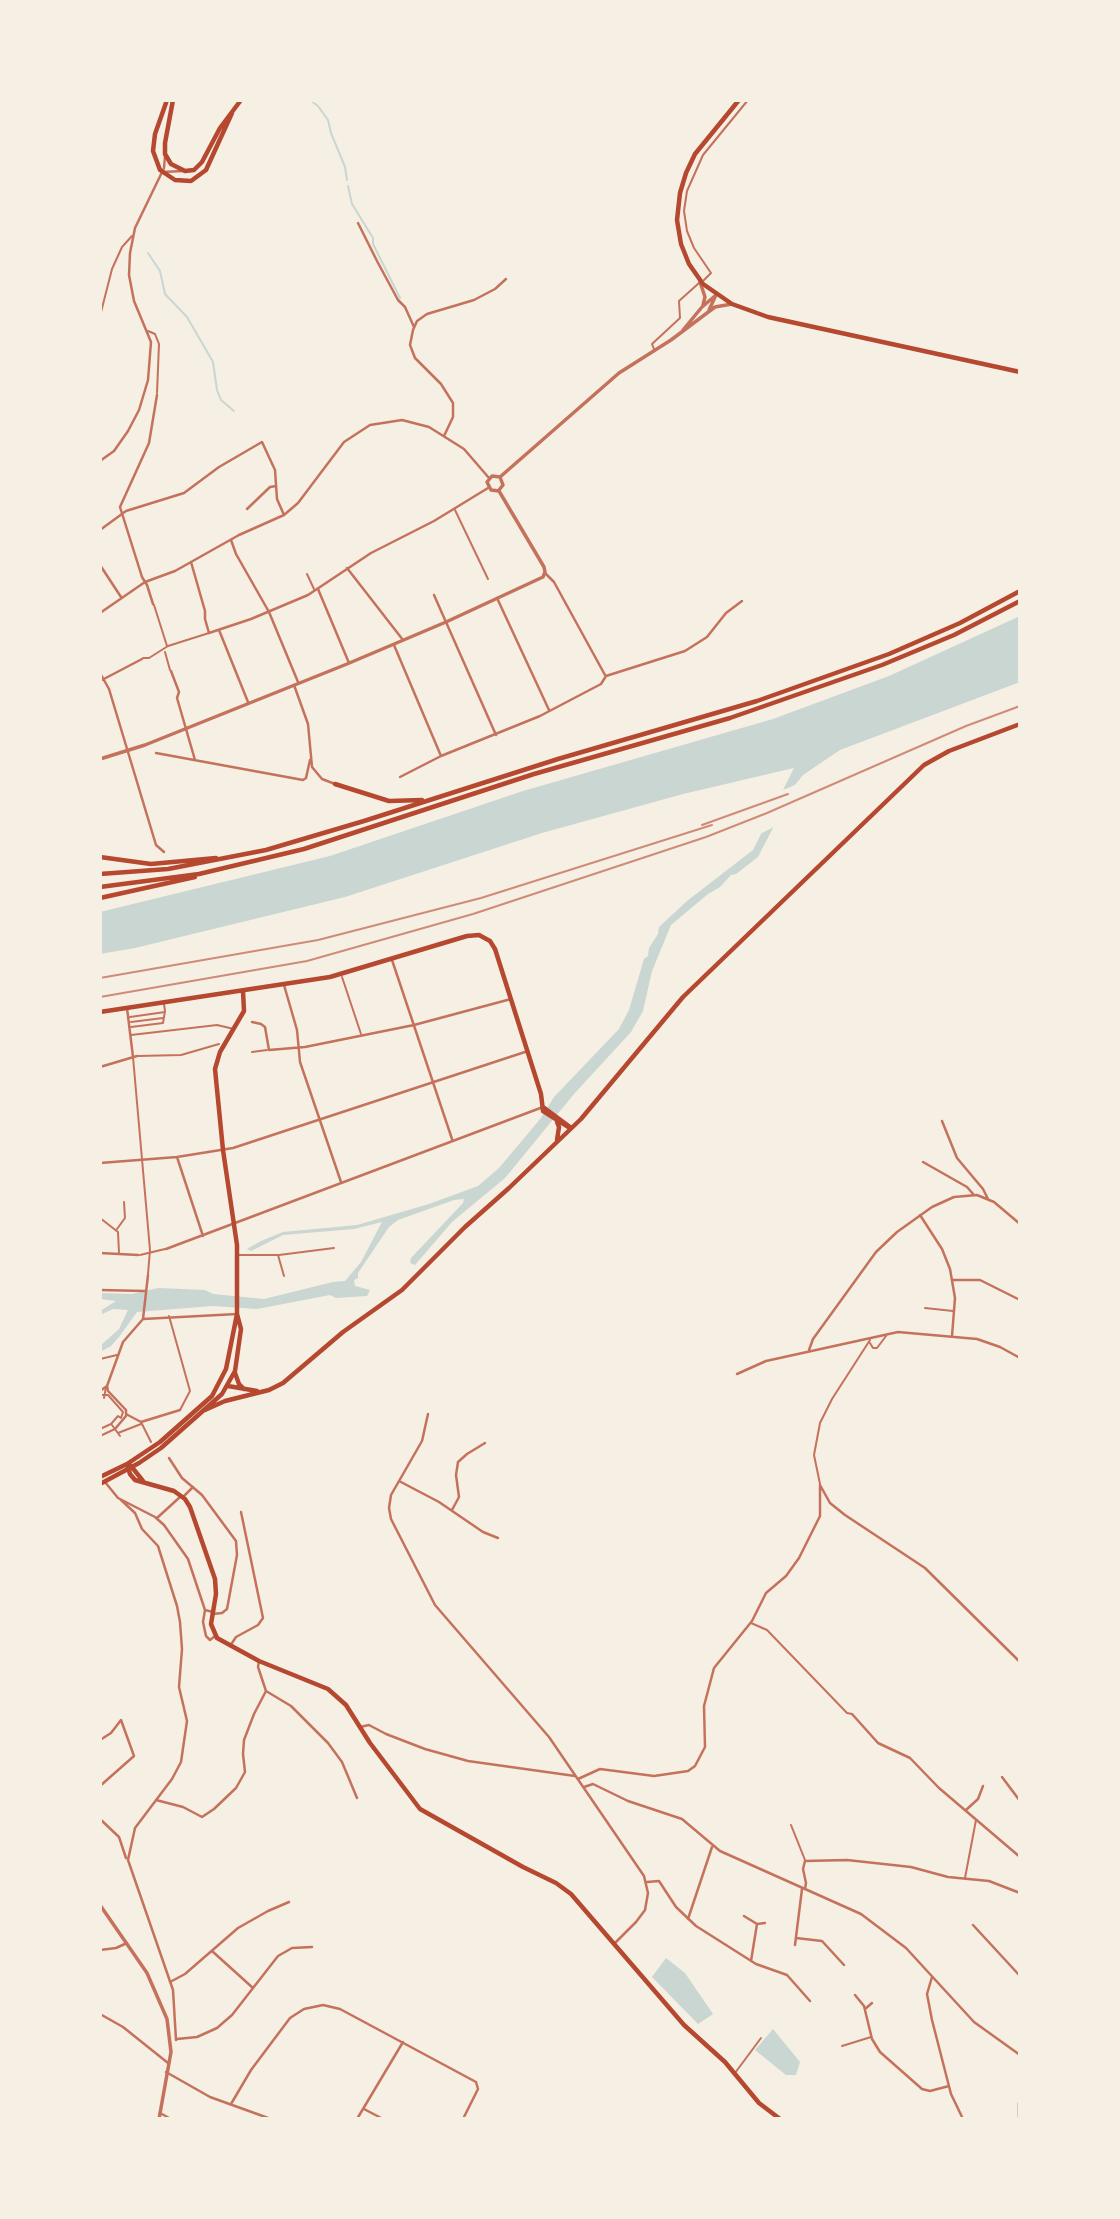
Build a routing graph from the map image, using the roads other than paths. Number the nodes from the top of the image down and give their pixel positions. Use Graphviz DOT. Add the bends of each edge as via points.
graph roads {
  1 [pos="167,100"];
  2 [pos="173,100"];
  3 [pos="242,100"];
  4 [pos="739,100"];
  5 [pos="748,100"];
  6 [pos="232,113"];
  7 [pos="165,155"];
  8 [pos="183,171"];
  9 [pos="161,173"];
  10 [pos="358,223"];
  11 [pos="133,236"];
  12 [pos="506,279"];
  13 [pos="706,290"];
  14 [pos="716,295"];
  15 [pos="732,304"];
  16 [pos="702,307"];
  17 [pos="708,312"];
  18 [pos="100,316"];
  19 [pos="414,327"];
  20 [pos="147,331"];
  21 [pos="682,332"];
  22 [pos="655,350"];
  23 [pos="1020,372"];
  24 [pos="157,395"];
  25 [pos="444,436"];
  26 [pos="100,461"];
  27 [pos="500,477"];
  28 [pos="489,478"];
  29 [pos="276,486"];
  30 [pos="488,488"];
  31 [pos="499,491"];
  32 [pos="247,509"];
  33 [pos="454,509"];
  34 [pos="122,513"];
  35 [pos="284,515"];
  36 [pos="100,530"];
  37 [pos="231,540"];
  38 [pos="191,562"];
  39 [pos="100,565"];
  40 [pos="347,568"];
  41 [pos="307,573"];
  42 [pos="545,573"];
  43 [pos="488,579"];
  44 [pos="145,582"];
  45 [pos="316,589"];
  46 [pos="1020,591"];
  47 [pos="435,595"];
  48 [pos="121,598"];
  49 [pos="497,598"];
  50 [pos="742,601"];
  51 [pos="1020,601"];
  52 [pos="153,604"];
  53 [pos="269,612"];
  54 [pos="100,613"];
  55 [pos="446,622"];
  56 [pos="219,629"];
  57 [pos="209,633"];
  58 [pos="403,640"];
  59 [pos="394,645"];
  60 [pos="167,646"];
  61 [pos="164,650"];
  62 [pos="142,659"];
  63 [pos="349,663"];
  64 [pos="170,671"];
  65 [pos="100,673"];
  66 [pos="606,676"];
  67 [pos="101,680"];
  68 [pos="296,685"];
  69 [pos="249,704"];
  70 [pos="549,711"];
  71 [pos="1020,724"];
  72 [pos="187,729"];
  73 [pos="496,735"];
  74 [pos="127,751"];
  75 [pos="156,753"];
  76 [pos="441,756"];
  77 [pos="100,759"];
  78 [pos="195,760"];
  79 [pos="310,760"];
  80 [pos="400,777"];
  81 [pos="335,784"];
  82 [pos="433,798"];
  83 [pos="164,852"];
  84 [pos="241,855"];
  85 [pos="100,857"];
  86 [pos="226,868"];
  87 [pos="100,874"];
  88 [pos="100,887"];
  89 [pos="100,898"];
  90 [pos="393,960"];
  91 [pos="341,974"];
  92 [pos="284,984"];
  93 [pos="243,991"];
  94 [pos="511,999"];
  95 [pos="163,1003"];
  96 [pos="127,1008"];
  97 [pos="100,1012"];
  98 [pos="165,1012"];
  99 [pos="130,1022"];
  100 [pos="252,1023"];
  101 [pos="414,1025"];
  102 [pos="234,1029"];
  103 [pos="131,1035"];
  104 [pos="361,1035"];
  105 [pos="219,1044"];
  106 [pos="298,1047"];
  107 [pos="268,1050"];
  108 [pos="528,1051"];
  109 [pos="252,1052"];
  110 [pos="135,1056"];
  111 [pos="100,1067"];
  112 [pos="433,1082"];
  113 [pos="544,1109"];
  114 [pos="558,1120"];
  115 [pos="319,1121"];
  116 [pos="942,1121"];
  117 [pos="569,1128"];
  118 [pos="452,1140"];
  119 [pos="557,1141"];
  120 [pos="223,1150"];
  121 [pos="177,1157"];
  122 [pos="142,1160"];
  123 [pos="923,1162"];
  124 [pos="100,1163"];
  125 [pos="341,1182"];
  126 [pos="974,1195"];
  127 [pos="988,1199"];
  128 [pos="124,1202"];
  129 [pos="919,1215"];
  130 [pos="100,1217"];
  131 [pos="234,1224"];
  132 [pos="1020,1224"];
  133 [pos="117,1230"];
  134 [pos="203,1236"];
  135 [pos="334,1248"];
  136 [pos="166,1249"];
  137 [pos="100,1253"];
  138 [pos="150,1253"];
  139 [pos="118,1255"];
  140 [pos="138,1255"];
  141 [pos="237,1255"];
  142 [pos="278,1255"];
  143 [pos="148,1275"];
  144 [pos="284,1276"];
  145 [pos="953,1280"];
  146 [pos="100,1290"];
  147 [pos="145,1291"];
  148 [pos="1020,1300"];
  149 [pos="925,1308"];
  150 [pos="954,1311"];
  151 [pos="237,1312"];
  152 [pos="169,1316"];
  153 [pos="143,1319"];
  154 [pos="890,1333"];
  155 [pos="952,1336"];
  156 [pos="872,1337"];
  157 [pos="870,1342"];
  158 [pos="809,1350"];
  159 [pos="117,1354"];
  160 [pos="1020,1358"];
  161 [pos="100,1359"];
  162 [pos="235,1371"];
  163 [pos="737,1374"];
  164 [pos="222,1379"];
  165 [pos="107,1386"];
  166 [pos="225,1388"];
  167 [pos="216,1390"];
  168 [pos="248,1391"];
  169 [pos="265,1391"];
  170 [pos="100,1393"];
  171 [pos="105,1394"];
  172 [pos="240,1397"];
  173 [pos="104,1398"];
  174 [pos="180,1410"];
  175 [pos="205,1410"];
  176 [pos="126,1414"];
  177 [pos="428,1415"];
  178 [pos="142,1423"];
  179 [pos="111,1424"];
  180 [pos="100,1429"];
  181 [pos="115,1429"];
  182 [pos="100,1436"];
  183 [pos="151,1442"];
  184 [pos="485,1443"];
  185 [pos="169,1458"];
  186 [pos="142,1462"];
  187 [pos="129,1467"];
  188 [pos="102,1481"];
  189 [pos="143,1481"];
  190 [pos="399,1481"];
  191 [pos="820,1485"];
  192 [pos="193,1487"];
  193 [pos="182,1496"];
  194 [pos="831,1504"];
  195 [pos="132,1507"];
  196 [pos="821,1508"];
  197 [pos="452,1510"];
  198 [pos="241,1512"];
  199 [pos="157,1518"];
  200 [pos="498,1538"];
  201 [pos="205,1610"];
  202 [pos="213,1613"];
  203 [pos="750,1623"];
  204 [pos="215,1636"];
  205 [pos="230,1646"];
  206 [pos="259,1661"];
  207 [pos="1020,1662"];
  208 [pos="266,1691"];
  209 [pos="852,1714"];
  210 [pos="360,1727"];
  211 [pos="100,1740"];
  212 [pos="1002,1777"];
  213 [pos="577,1778"];
  214 [pos="100,1786"];
  215 [pos="983,1786"];
  216 [pos="584,1787"];
  217 [pos="357,1798"];
  218 [pos="156,1800"];
  219 [pos="1020,1801"];
  220 [pos="966,1810"];
  221 [pos="100,1819"];
  222 [pos="976,1819"];
  223 [pos="791,1825"];
  224 [pos="712,1847"];
  225 [pos="1020,1855"];
  226 [pos="128,1860"];
  227 [pos="805,1861"];
  228 [pos="965,1878"];
  229 [pos="647,1882"];
  230 [pos="803,1889"];
  231 [pos="1020,1894"];
  232 [pos="289,1902"];
  233 [pos="100,1905"];
  234 [pos="744,1916"];
  235 [pos="688,1919"];
  236 [pos="765,1923"];
  237 [pos="757,1924"];
  238 [pos="973,1925"];
  239 [pos="796,1938"];
  240 [pos="127,1943"];
  241 [pos="614,1944"];
  242 [pos="795,1945"];
  243 [pos="312,1947"];
  244 [pos="100,1950"];
  245 [pos="212,1951"];
  246 [pos="751,1961"];
  247 [pos="844,1965"];
  248 [pos="1020,1976"];
  249 [pos="932,1977"];
  250 [pos="170,1982"];
  251 [pos="253,1988"];
  252 [pos="855,1995"];
  253 [pos="810,2001"];
  254 [pos="872,2003"];
  255 [pos="865,2009"];
  256 [pos="100,2014"];
  257 [pos="871,2037"];
  258 [pos="761,2038"];
  259 [pos="173,2040"];
  260 [pos="403,2042"];
  261 [pos="842,2046"];
  262 [pos="1020,2055"];
  263 [pos="168,2063"];
  264 [pos="166,2072"];
  265 [pos="734,2074"];
  266 [pos="949,2086"];
  267 [pos="1020,2103"];
  268 [pos="231,2104"];
  269 [pos="363,2109"];
  270 [pos="160,2113"];
  271 [pos="159,2119"];
  272 [pos="171,2119"];
  273 [pos="271,2119"];
  274 [pos="357,2119"];
  275 [pos="383,2119"];
  276 [pos="463,2119"];
  277 [pos="780,2119"];
  278 [pos="963,2119"];
  279 [pos="1020,2119"];
  1 -- 9 [label="main road" via="153,145"];
  2 -- 7 [label="main road"];
  3 -- 6 [label="main road"];
  4 -- 13 [label="main road" via="695,154 680,193 680,239"];
  5 -- 22 [label="street" via="706,149 692,177 684,203 687,231 711,273 679,301 680,318 652,344"];
  6 -- 8 [label="main road" via="199,165"];
  6 -- 9 [label="main road" via="202,175 183,182"];
  7 -- 8 [label="main road"];
  7 -- 9 [label="street"];
  8 -- 9 [label="street"];
  9 -- 11 [label="street"];
  10 -- 19 [label="street"];
  11 -- 18 [label="street" via="112,269"];
  11 -- 20 [label="street" via="130,281 135,307"];
  12 -- 19 [label="street" via="474,300 427,314"];
  13 -- 14 [label="main road"];
  13 -- 16 [label="street"];
  14 -- 15 [label="main road"];
  14 -- 16 [label="street"];
  14 -- 17 [label="street"];
  15 -- 17 [label="street"];
  15 -- 23 [label="main road" via="792,324"];
  16 -- 21 [label="street"];
  17 -- 21 [label="street"];
  19 -- 25 [label="street" via="410,345 415,358 441,384 454,406"];
  20 -- 24 [label="street" via="155,334 159,344"];
  20 -- 26 [label="street" via="152,354 141,404 121,442"];
  21 -- 22 [label="street"];
  22 -- 27 [label="street" via="601,387"];
  24 -- 34 [label="street" via="149,443 121,503"];
  25 -- 28 [label="street" via="468,453"];
  25 -- 35 [label="street" via="406,420 366,426 344,442"];
  27 -- 28 [label="street"];
  27 -- 31 [label="street" via="503,485"];
  28 -- 30 [label="street"];
  29 -- 32 [label="street"];
  29 -- 34 [label="street" via="274,466 263,442 184,493"];
  29 -- 35 [label="street"];
  30 -- 31 [label="street"];
  30 -- 33 [label="street"];
  31 -- 42 [label="street"];
  33 -- 40 [label="street"];
  33 -- 43 [label="street"];
  34 -- 36 [label="street"];
  34 -- 44 [label="street"];
  35 -- 37 [label="street"];
  37 -- 38 [label="street"];
  37 -- 53 [label="street"];
  38 -- 44 [label="street"];
  38 -- 57 [label="street"];
  39 -- 48 [label="street"];
  40 -- 45 [label="street"];
  40 -- 58 [label="street"];
  41 -- 45 [label="street"];
  42 -- 49 [label="street"];
  42 -- 66 [label="street"];
  44 -- 48 [label="street"];
  44 -- 52 [label="street"];
  45 -- 53 [label="street"];
  45 -- 63 [label="street"];
  46 -- 82 [label="main road" via="932,635 814,682"];
  47 -- 55 [label="street"];
  48 -- 54 [label="street"];
  49 -- 55 [label="street"];
  49 -- 70 [label="street"];
  50 -- 66 [label="street" via="706,638 687,649"];
  51 -- 86 [label="main road" via="911,653 789,699 324,843"];
  52 -- 60 [label="street"];
  53 -- 56 [label="street"];
  53 -- 68 [label="street"];
  55 -- 58 [label="street"];
  55 -- 73 [label="street"];
  56 -- 57 [label="street"];
  56 -- 69 [label="street"];
  57 -- 60 [label="street"];
  58 -- 59 [label="street"];
  59 -- 63 [label="street"];
  59 -- 76 [label="street"];
  60 -- 61 [label="street"];
  61 -- 62 [label="street"];
  61 -- 64 [label="street"];
  62 -- 67 [label="street"];
  63 -- 68 [label="street"];
  64 -- 72 [label="street"];
  65 -- 67 [label="street"];
  66 -- 70 [label="street" via="601,684"];
  67 -- 74 [label="street"];
  68 -- 69 [label="street"];
  68 -- 79 [label="street" via="308,724"];
  69 -- 72 [label="street"];
  70 -- 73 [label="street"];
  71 -- 117 [label="main road" via="925,765 679,1002"];
  72 -- 74 [label="street"];
  72 -- 78 [label="street"];
  73 -- 76 [label="street"];
  74 -- 77 [label="street"];
  74 -- 83 [label="street" via="156,845"];
  75 -- 78 [label="street"];
  76 -- 80 [label="street"];
  78 -- 79 [label="street" via="303,780"];
  79 -- 81 [label="street" via="317,775"];
  81 -- 82 [label="main road" via="389,801"];
  82 -- 84 [label="main road"];
  84 -- 85 [label="main road" via="151,864"];
  84 -- 87 [label="main road" via="161,870"];
  86 -- 88 [label="main road"];
  86 -- 89 [label="main road"];
  90 -- 91 [label="main road"];
  90 -- 94 [label="main road" via="471,935 482,936 495,949"];
  90 -- 101 [label="street"];
  91 -- 92 [label="main road"];
  91 -- 104 [label="street"];
  92 -- 93 [label="main road"];
  92 -- 106 [label="street"];
  93 -- 95 [label="main road"];
  93 -- 102 [label="main road" via="244,1011"];
  94 -- 101 [label="street"];
  94 -- 108 [label="main road"];
  95 -- 96 [label="main road"];
  95 -- 98 [label="street"];
  96 -- 97 [label="main road"];
  96 -- 99 [label="street"];
  98 -- 99 [label="street"];
  98 -- 99 [label="street" via="163,1023"];
  99 -- 103 [label="street"];
  100 -- 107 [label="street" via="265,1027"];
  101 -- 104 [label="street"];
  101 -- 112 [label="street"];
  102 -- 103 [label="street" via="217,1025"];
  102 -- 120 [label="main road" via="215,1064"];
  103 -- 110 [label="street"];
  104 -- 106 [label="street"];
  105 -- 110 [label="street" via="181,1055"];
  106 -- 107 [label="street"];
  106 -- 115 [label="street"];
  107 -- 109 [label="street"];
  108 -- 112 [label="street"];
  108 -- 113 [label="main road"];
  110 -- 111 [label="street"];
  110 -- 122 [label="street"];
  112 -- 115 [label="street"];
  112 -- 118 [label="street"];
  113 -- 114 [label="main road"];
  113 -- 118 [label="street"];
  114 -- 117 [label="main road"];
  114 -- 119 [label="main road"];
  115 -- 120 [label="street"];
  115 -- 125 [label="street"];
  116 -- 127 [label="street" via="957,1158"];
  117 -- 119 [label="main road"];
  118 -- 125 [label="street"];
  119 -- 169 [label="main road" via="402,1290 287,1380"];
  120 -- 121 [label="street"];
  120 -- 131 [label="main road"];
  121 -- 122 [label="street"];
  121 -- 134 [label="street"];
  122 -- 124 [label="street"];
  122 -- 138 [label="street"];
  123 -- 126 [label="street"];
  125 -- 131 [label="street"];
  126 -- 127 [label="street"];
  126 -- 129 [label="street" via="951,1198"];
  127 -- 132 [label="street"];
  128 -- 133 [label="street" via="125,1218"];
  129 -- 145 [label="street" via="942,1249"];
  129 -- 158 [label="street" via="866,1265"];
  130 -- 133 [label="street"];
  131 -- 134 [label="street"];
  131 -- 141 [label="main road"];
  133 -- 139 [label="street"];
  134 -- 136 [label="street"];
  135 -- 142 [label="street"];
  136 -- 138 [label="street"];
  137 -- 139 [label="street"];
  138 -- 140 [label="street"];
  138 -- 143 [label="street"];
  139 -- 140 [label="street"];
  141 -- 142 [label="street"];
  141 -- 151 [label="main road"];
  142 -- 144 [label="street"];
  143 -- 147 [label="street"];
  145 -- 148 [label="street" via="980,1280"];
  145 -- 150 [label="street"];
  146 -- 147 [label="street"];
  147 -- 153 [label="street"];
  149 -- 150 [label="street"];
  150 -- 155 [label="street"];
  151 -- 152 [label="street"];
  151 -- 162 [label="main road" via="241,1323"];
  151 -- 164 [label="main road"];
  152 -- 153 [label="street"];
  152 -- 174 [label="street" via="190,1391"];
  153 -- 159 [label="street"];
  154 -- 155 [label="street"];
  154 -- 156 [label="street"];
  154 -- 157 [label="street" via="878,1348"];
  155 -- 160 [label="street" via="984,1341"];
  156 -- 157 [label="street"];
  156 -- 158 [label="street"];
  157 -- 191 [label="street" via="820,1423 814,1455"];
  158 -- 163 [label="street" via="761,1362"];
  159 -- 161 [label="street"];
  159 -- 165 [label="street"];
  162 -- 166 [label="main road"];
  162 -- 168 [label="main road" via="239,1384"];
  164 -- 166 [label="main road"];
  164 -- 167 [label="main road"];
  165 -- 170 [label="street"];
  165 -- 171 [label="street"];
  165 -- 176 [label="street"];
  166 -- 167 [label="main road"];
  166 -- 168 [label="main road"];
  166 -- 172 [label="main road"];
  166 -- 175 [label="main road"];
  167 -- 187 [label="main road"];
  168 -- 169 [label="main road"];
  169 -- 172 [label="main road"];
  170 -- 171 [label="street"];
  171 -- 173 [label="street"];
  171 -- 179 [label="street" via="123,1412"];
  172 -- 175 [label="main road"];
  174 -- 178 [label="street"];
  175 -- 186 [label="main road"];
  176 -- 178 [label="street"];
  176 -- 181 [label="street"];
  177 -- 190 [label="street" via="422,1441"];
  178 -- 181 [label="street" via="119,1435"];
  178 -- 183 [label="street"];
  179 -- 180 [label="street"];
  179 -- 181 [label="street"];
  181 -- 182 [label="street"];
  184 -- 197 [label="street" via="457,1465 459,1495"];
  185 -- 192 [label="street"];
  186 -- 187 [label="main road"];
  186 -- 189 [label="main road"];
  187 -- 188 [label="main road"];
  187 -- 189 [label="main road"];
  188 -- 195 [label="street"];
  189 -- 193 [label="main road"];
  190 -- 197 [label="street"];
  190 -- 213 [label="street" via="390,1500 391,1519 430,1599 543,1731"];
  191 -- 194 [label="street"];
  191 -- 196 [label="street"];
  192 -- 193 [label="street"];
  192 -- 202 [label="street" via="232,1533 237,1546 227,1609"];
  193 -- 199 [label="street"];
  193 -- 202 [label="main road" via="192,1511 213,1571"];
  194 -- 196 [label="street"];
  194 -- 207 [label="street" via="925,1568"];
  195 -- 199 [label="street"];
  195 -- 218 [label="street" via="142,1529 159,1548 178,1609 182,1644 179,1687 187,1725 181,1762"];
  196 -- 203 [label="street" via="799,1558 765,1594"];
  197 -- 200 [label="street"];
  198 -- 205 [label="street" via="263,1618"];
  199 -- 201 [label="street" via="188,1559"];
  201 -- 202 [label="street"];
  201 -- 204 [label="street" via="206,1636 210,1640"];
  202 -- 204 [label="main road"];
  203 -- 209 [label="street" via="767,1630"];
  203 -- 213 [label="street" via="712,1674 704,1706 705,1747 693,1768 654,1776 601,1768"];
  204 -- 205 [label="main road"];
  205 -- 206 [label="main road"];
  206 -- 208 [label="street"];
  206 -- 210 [label="main road" via="326,1688 346,1705"];
  208 -- 217 [label="street" via="291,1706 327,1741"];
  208 -- 218 [label="street" via="244,1740 245,1772 233,1791 201,1816"];
  209 -- 220 [label="street" via="878,1743 910,1758"];
  210 -- 213 [label="street" via="369,1725 468,1762"];
  210 -- 241 [label="main road" via="417,1806 567,1891"];
  211 -- 214 [label="street" via="121,1720 134,1756"];
  212 -- 219 [label="street"];
  213 -- 216 [label="street"];
  215 -- 220 [label="street"];
  216 -- 224 [label="street" via="593,1784 682,1819"];
  216 -- 229 [label="street"];
  218 -- 226 [label="street" via="135,1828"];
  220 -- 222 [label="street"];
  221 -- 226 [label="street" via="119,1837"];
  222 -- 225 [label="street"];
  222 -- 228 [label="street"];
  223 -- 227 [label="street"];
  224 -- 230 [label="street"];
  224 -- 235 [label="street"];
  226 -- 250 [label="street"];
  227 -- 228 [label="street" via="874,1862"];
  227 -- 230 [label="street"];
  228 -- 231 [label="street" via="992,1881"];
  229 -- 235 [label="street" via="659,1881"];
  229 -- 241 [label="street" via="644,1912"];
  230 -- 239 [label="street"];
  230 -- 249 [label="street" via="864,1916 906,1948"];
  232 -- 245 [label="street" via="238,1928"];
  233 -- 240 [label="street"];
  234 -- 237 [label="street"];
  235 -- 246 [label="street"];
  236 -- 237 [label="street"];
  237 -- 246 [label="street"];
  238 -- 248 [label="street"];
  239 -- 242 [label="street"];
  239 -- 247 [label="street" via="821,1941"];
  240 -- 244 [label="street"];
  240 -- 259 [label="street" via="162,2004"];
  241 -- 265 [label="main road" via="680,2021"];
  243 -- 251 [label="street" via="283,1952"];
  245 -- 250 [label="street"];
  245 -- 251 [label="street"];
  246 -- 253 [label="street" via="787,1975"];
  249 -- 262 [label="street" via="976,2024"];
  249 -- 266 [label="street" via="928,1997"];
  250 -- 259 [label="street" via="175,2003"];
  251 -- 259 [label="street" via="214,2030"];
  252 -- 255 [label="street"];
  254 -- 255 [label="street"];
  255 -- 257 [label="street"];
  256 -- 263 [label="street"];
  257 -- 261 [label="street"];
  257 -- 266 [label="street" via="877,2049 919,2088 928,2091"];
  258 -- 265 [label="street"];
  259 -- 263 [label="street"];
  260 -- 268 [label="street" via="336,2007 308,2007 278,2033"];
  260 -- 269 [label="street"];
  260 -- 276 [label="street" via="478,2084"];
  263 -- 264 [label="street"];
  264 -- 268 [label="street"];
  264 -- 270 [label="street"];
  265 -- 277 [label="main road" via="758,2103"];
  266 -- 278 [label="street"];
  267 -- 279 [label="main road"];
  268 -- 273 [label="street"];
  269 -- 274 [label="street"];
  269 -- 275 [label="street"];
  270 -- 271 [label="street"];
  270 -- 272 [label="street"];
}
